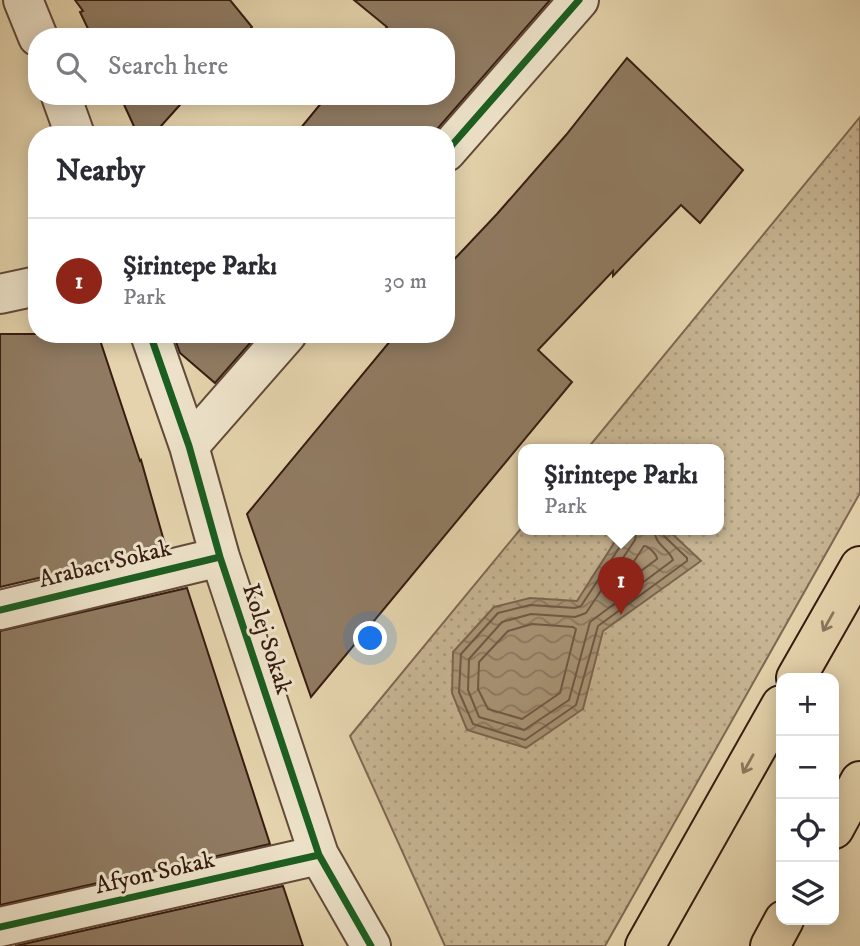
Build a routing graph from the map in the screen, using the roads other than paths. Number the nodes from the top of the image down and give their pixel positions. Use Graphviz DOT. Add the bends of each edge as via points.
graph roads {
  1 [pos="23,0"];
  2 [pos="579,0"];
  3 [pos="34,28"];
  4 [pos="64,105"];
  5 [pos="72,126"];
  6 [pos="455,142"];
  7 [pos="28,288"];
  8 [pos="0,294"];
  9 [pos="153,343"];
  10 [pos="279,343"];
  11 [pos="190,446"];
  12 [pos="220,557"];
  13 [pos="860,566"];
  14 [pos="0,610"];
  15 [pos="799,673"];
  16 [pos="776,714"];
  17 [pos="860,780"];
  18 [pos="839,820"];
  19 [pos="319,855"];
  20 [pos="781,925"];
  21 [pos="0,927"];
  22 [pos="371,946"];
  23 [pos="645,946"];
  24 [pos="770,946"];
  1 -- 3 [label="street"];
  2 -- 6 [label="street"];
  4 -- 5 [label="street"];
  7 -- 8 [label="street"];
  9 -- 11 [label="street, Kolej Sokak"];
  10 -- 11 [label="street"];
  11 -- 12 [label="street, Kolej Sokak"];
  12 -- 14 [label="street, Arabacı Sokak"];
  12 -- 19 [label="street, Kolej Sokak"];
  13 -- 15 [label="main road, one-way"];
  16 -- 23 [label="main road, one-way"];
  17 -- 18 [label="main road"];
  19 -- 21 [label="street, Afyon Sokak"];
  19 -- 22 [label="street, Kolej Sokak"];
  20 -- 24 [label="main road"];
}
